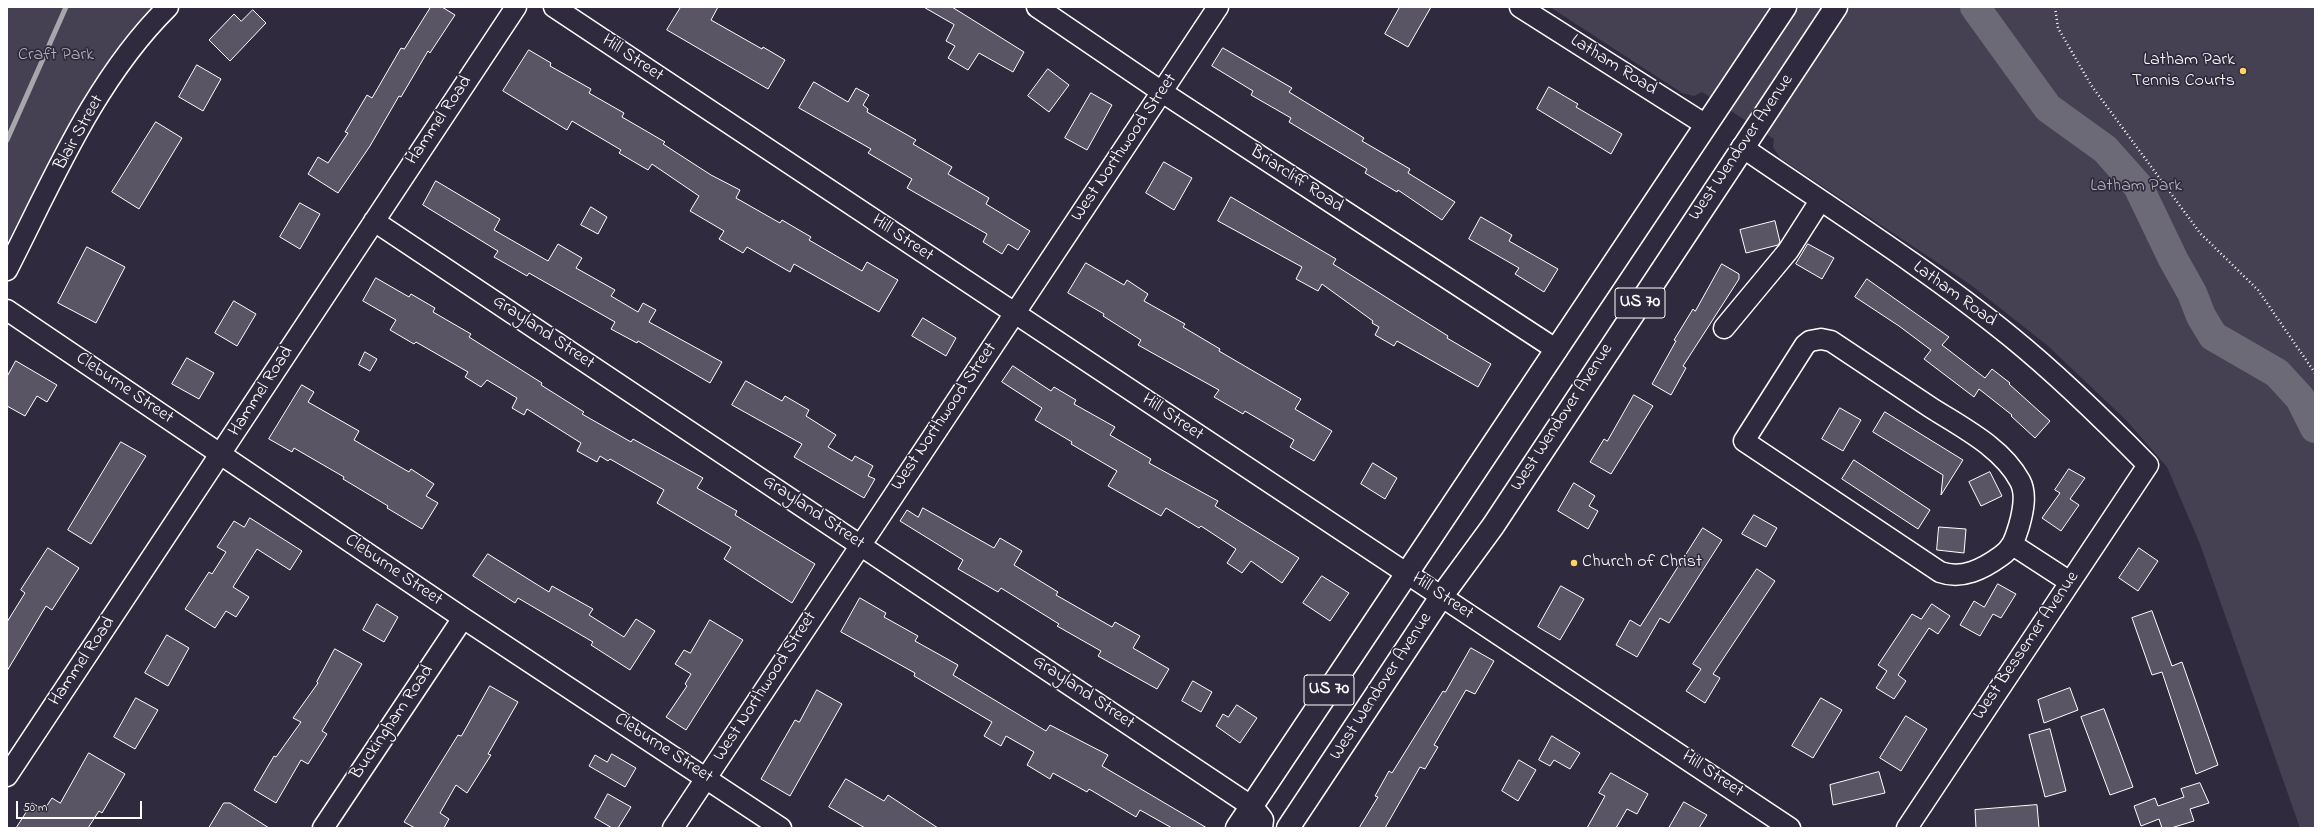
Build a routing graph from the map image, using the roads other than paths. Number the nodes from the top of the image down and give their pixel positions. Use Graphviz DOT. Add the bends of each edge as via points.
graph roads {
  1 [pos="168,7"];
  2 [pos="516,7"];
  3 [pos="554,7"];
  4 [pos="1037,7"];
  5 [pos="1218,7"];
  6 [pos="1520,7"];
  7 [pos="1785,7"];
  8 [pos="1836,7"];
  9 [pos="1162,92"];
  10 [pos="1706,125"];
  11 [pos="1742,147"];
  12 [pos="1820,201"];
  13 [pos="374,221"];
  14 [pos="7,270"];
  15 [pos="7,310"];
  16 [pos="1015,314"];
  17 [pos="1724,328"];
  18 [pos="1557,350"];
  19 [pos="220,454"];
  20 [pos="2148,465"];
  21 [pos="860,544"];
  22 [pos="2013,544"];
  23 [pos="1407,574"];
  24 [pos="2070,582"];
  25 [pos="1441,597"];
  26 [pos="463,618"];
  27 [pos="7,776"];
  28 [pos="706,778"];
  29 [pos="1251,806"];
  30 [pos="323,828"];
  31 [pos="673,828"];
  32 [pos="781,828"];
  33 [pos="1237,828"];
  34 [pos="1261,828"];
  35 [pos="1288,828"];
  36 [pos="1790,828"];
  37 [pos="1907,828"];
  1 -- 14 [label="street, Blair Street" via="151,24 114,73 79,130"];
  2 -- 13 [label="street, Hammel Road"];
  3 -- 16 [label="street, Hill Street"];
  4 -- 9 [label="street, Briarcliff Road"];
  5 -- 9 [label="street, West Northwood Street"];
  6 -- 10 [label="street, Latham Road"];
  7 -- 10 [label="highway, US 70"];
  8 -- 11 [label="highway, West Wendover Avenue / US 70"];
  9 -- 16 [label="street, West Northwood Street"];
  9 -- 18 [label="street, Briarcliff Road"];
  10 -- 18 [label="highway, US 70"];
  11 -- 12 [label="street, Latham Road"];
  11 -- 25 [label="highway, West Wendover Avenue / US 70" via="1493,526"];
  12 -- 17 [label="street" via="1788,251"];
  12 -- 20 [label="street, Latham Road" via="2012,337 2095,411"];
  13 -- 19 [label="street, Hammel Road"];
  13 -- 21 [label="street, Grayland Street"];
  15 -- 19 [label="street, Cleburne Street"];
  16 -- 21 [label="street, West Northwood Street"];
  16 -- 23 [label="street, Hill Street"];
  18 -- 23 [label="highway, US 70"];
  19 -- 26 [label="street, Cleburne Street"];
  19 -- 27 [label="street, Hammel Road"];
  20 -- 24 [label="street, West Bessemer Avenue"];
  21 -- 28 [label="street, West Northwood Street"];
  21 -- 29 [label="street, Grayland Street"];
  22 -- 22 [label="street" via="2023,514 2024,495 2021,483 2004,459 1982,441 1831,341 1810,341 1805,346 1744,441 1940,572 1961,575 1980,568 2005,553"];
  22 -- 24 [label="street"];
  23 -- 25 [label="street, Hill Street"];
  23 -- 29 [label="highway, US 70"];
  24 -- 37 [label="street, West Bessemer Avenue"];
  25 -- 35 [label="highway, West Wendover Avenue / US 70"];
  25 -- 36 [label="street, Hill Street"];
  26 -- 28 [label="street, Cleburne Street"];
  26 -- 30 [label="street, Buckingham Road"];
  28 -- 31 [label="street, West Northwood Street"];
  28 -- 32 [label="street, Cleburne Street"];
  29 -- 33 [label="highway, US 70"];
  29 -- 34 [label="highway" via="1262,820"];
}
